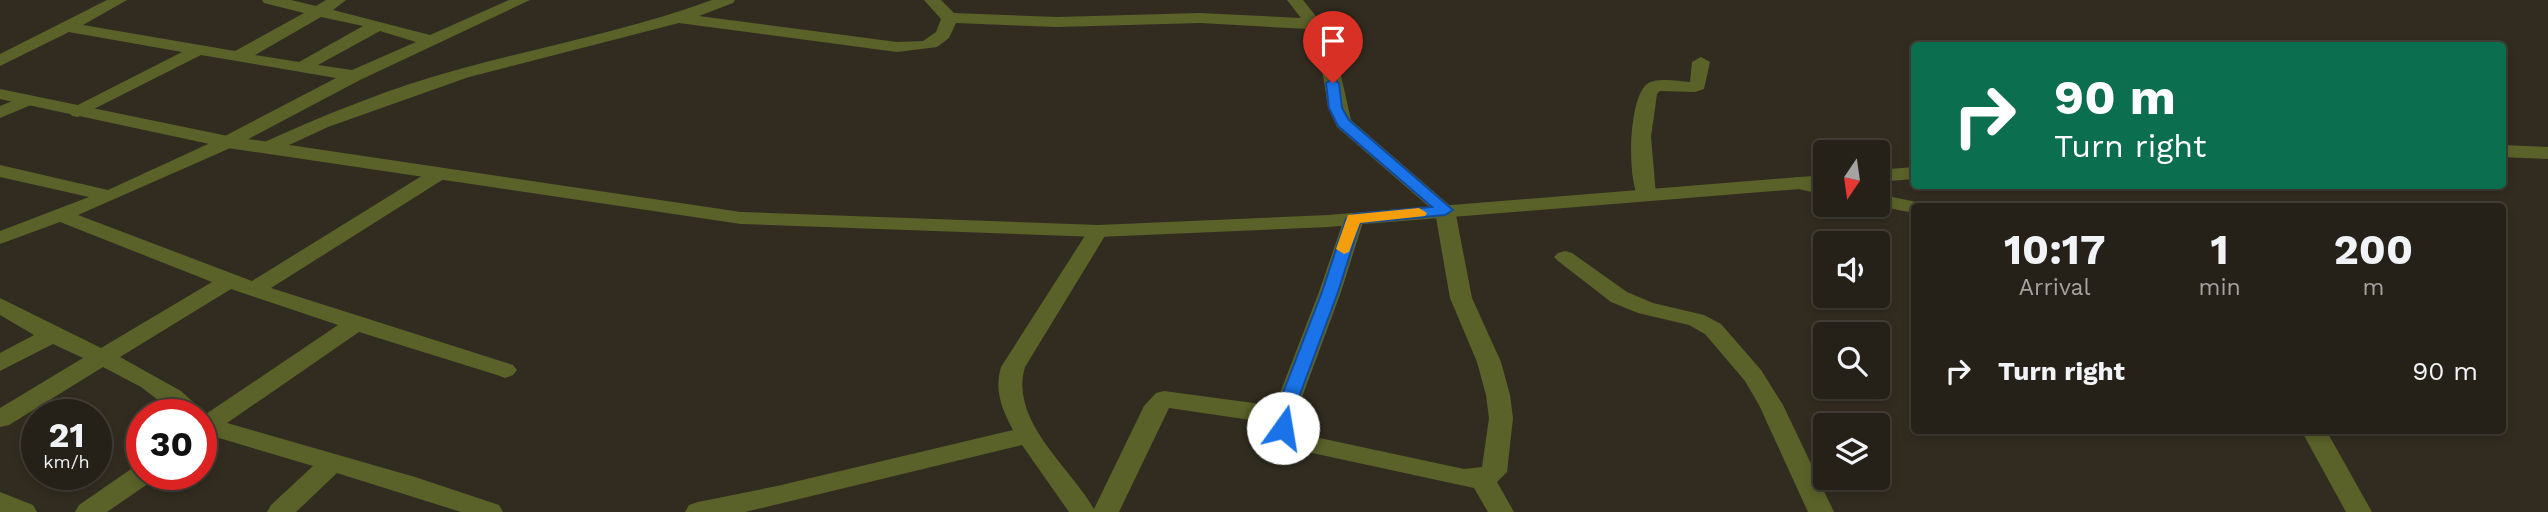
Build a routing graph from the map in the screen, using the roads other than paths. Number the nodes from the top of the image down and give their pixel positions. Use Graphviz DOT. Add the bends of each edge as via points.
graph roads {
  1 [pos="119,0"];
  2 [pos="270,0"];
  3 [pos="338,0"];
  4 [pos="491,0"];
  5 [pos="727,0"];
  6 [pos="932,0"];
  7 [pos="1294,0"];
  8 [pos="516,3"];
  9 [pos="318,11"];
  10 [pos="678,18"];
  11 [pos="949,18"];
  12 [pos="378,24"];
  13 [pos="1314,24"];
  14 [pos="67,27"];
  15 [pos="431,41"];
  16 [pos="199,50"];
  17 [pos="238,57"];
  18 [pos="0,61"];
  19 [pos="1701,62"];
  20 [pos="304,66"];
  21 [pos="354,76"];
  22 [pos="0,94"];
  23 [pos="24,101"];
  24 [pos="78,112"];
  25 [pos="0,113"];
  26 [pos="228,142"];
  27 [pos="267,148"];
  28 [pos="2506,151"];
  29 [pos="2548,153"];
  30 [pos="0,172"];
  31 [pos="440,173"];
  32 [pos="1911,173"];
  33 [pos="1890,175"];
  34 [pos="1813,182"];
  35 [pos="1797,183"];
  36 [pos="1813,186"];
  37 [pos="1646,195"];
  38 [pos="110,196"];
  39 [pos="1890,202"];
  40 [pos="1911,206"];
  41 [pos="1445,210"];
  42 [pos="60,215"];
  43 [pos="1354,219"];
  44 [pos="1098,231"];
  45 [pos="0,238"];
  46 [pos="1565,257"];
  47 [pos="228,281"];
  48 [pos="253,290"];
  49 [pos="0,305"];
  50 [pos="354,325"];
  51 [pos="52,335"];
  52 [pos="105,357"];
  53 [pos="0,363"];
  54 [pos="505,370"];
  55 [pos="178,399"];
  56 [pos="217,413"];
  57 [pos="1283,416"];
  58 [pos="0,419"];
  59 [pos="217,428"];
  60 [pos="2315,434"];
  61 [pos="1029,435"];
  62 [pos="333,462"];
  63 [pos="1482,479"];
  64 [pos="126,486"];
  65 [pos="0,502"];
  66 [pos="24,512"];
  67 [pos="88,512"];
  68 [pos="280,512"];
  69 [pos="490,512"];
  70 [pos="698,512"];
  71 [pos="1083,512"];
  72 [pos="1106,512"];
  73 [pos="1501,512"];
  74 [pos="1822,512"];
  75 [pos="2359,512"];
  1 -- 14 [label="street"];
  2 -- 9 [label="street"];
  3 -- 9 [label="street"];
  4 -- 8 [label="street"];
  5 -- 10 [label="street"];
  6 -- 11 [label="street"];
  7 -- 13 [label="street"];
  8 -- 15 [label="street"];
  9 -- 12 [label="street"];
  9 -- 17 [label="street"];
  10 -- 11 [label="street" via="916,47 943,37"];
  10 -- 27 [label="street" via="463,73 322,123"];
  11 -- 13 [label="street" via="1057,22 1200,18"];
  12 -- 15 [label="street"];
  12 -- 20 [label="street"];
  13 -- 41 [label="street" via="1329,58 1336,108 1343,123"];
  14 -- 16 [label="street"];
  14 -- 18 [label="street"];
  15 -- 21 [label="street"];
  16 -- 17 [label="street"];
  16 -- 24 [label="street"];
  17 -- 20 [label="street"];
  19 -- 37 [label="street" via="1695,87 1656,86 1650,90 1640,162"];
  20 -- 21 [label="street"];
  21 -- 26 [label="street"];
  22 -- 23 [label="street"];
  23 -- 24 [label="street"];
  23 -- 25 [label="street"];
  24 -- 26 [label="street"];
  26 -- 27 [label="street"];
  26 -- 38 [label="street"];
  27 -- 31 [label="street"];
  28 -- 29 [label="street"];
  30 -- 38 [label="street"];
  31 -- 44 [label="street" via="741,218"];
  31 -- 48 [label="street"];
  32 -- 33 [label="street"];
  34 -- 35 [label="street"];
  35 -- 36 [label="street"];
  35 -- 37 [label="street"];
  37 -- 41 [label="street"];
  38 -- 42 [label="street"];
  39 -- 40 [label="street"];
  41 -- 43 [label="street"];
  41 -- 63 [label="street" via="1461,298 1498,395 1496,466"];
  42 -- 45 [label="street"];
  42 -- 47 [label="street"];
  43 -- 44 [label="street"];
  43 -- 57 [label="street"];
  44 -- 61 [label="street" via="1013,367 1008,386 1011,403"];
  46 -- 74 [label="street" via="1619,297 1713,329 1771,405"];
  47 -- 48 [label="street"];
  47 -- 52 [label="street"];
  48 -- 50 [label="street"];
  49 -- 51 [label="street"];
  50 -- 54 [label="street"];
  50 -- 56 [label="street"];
  51 -- 52 [label="street"];
  51 -- 53 [label="street"];
  52 -- 55 [label="street"];
  52 -- 58 [label="street"];
  57 -- 63 [label="street" via="1283,428 1292,438 1312,445"];
  57 -- 72 [label="street" via="1164,399 1156,406"];
  59 -- 62 [label="street"];
  60 -- 75 [label="street"];
  61 -- 70 [label="street"];
  61 -- 71 [label="street"];
  62 -- 68 [label="street"];
  62 -- 69 [label="street"];
  63 -- 73 [label="street"];
  64 -- 67 [label="street"];
  65 -- 66 [label="street"];
}
